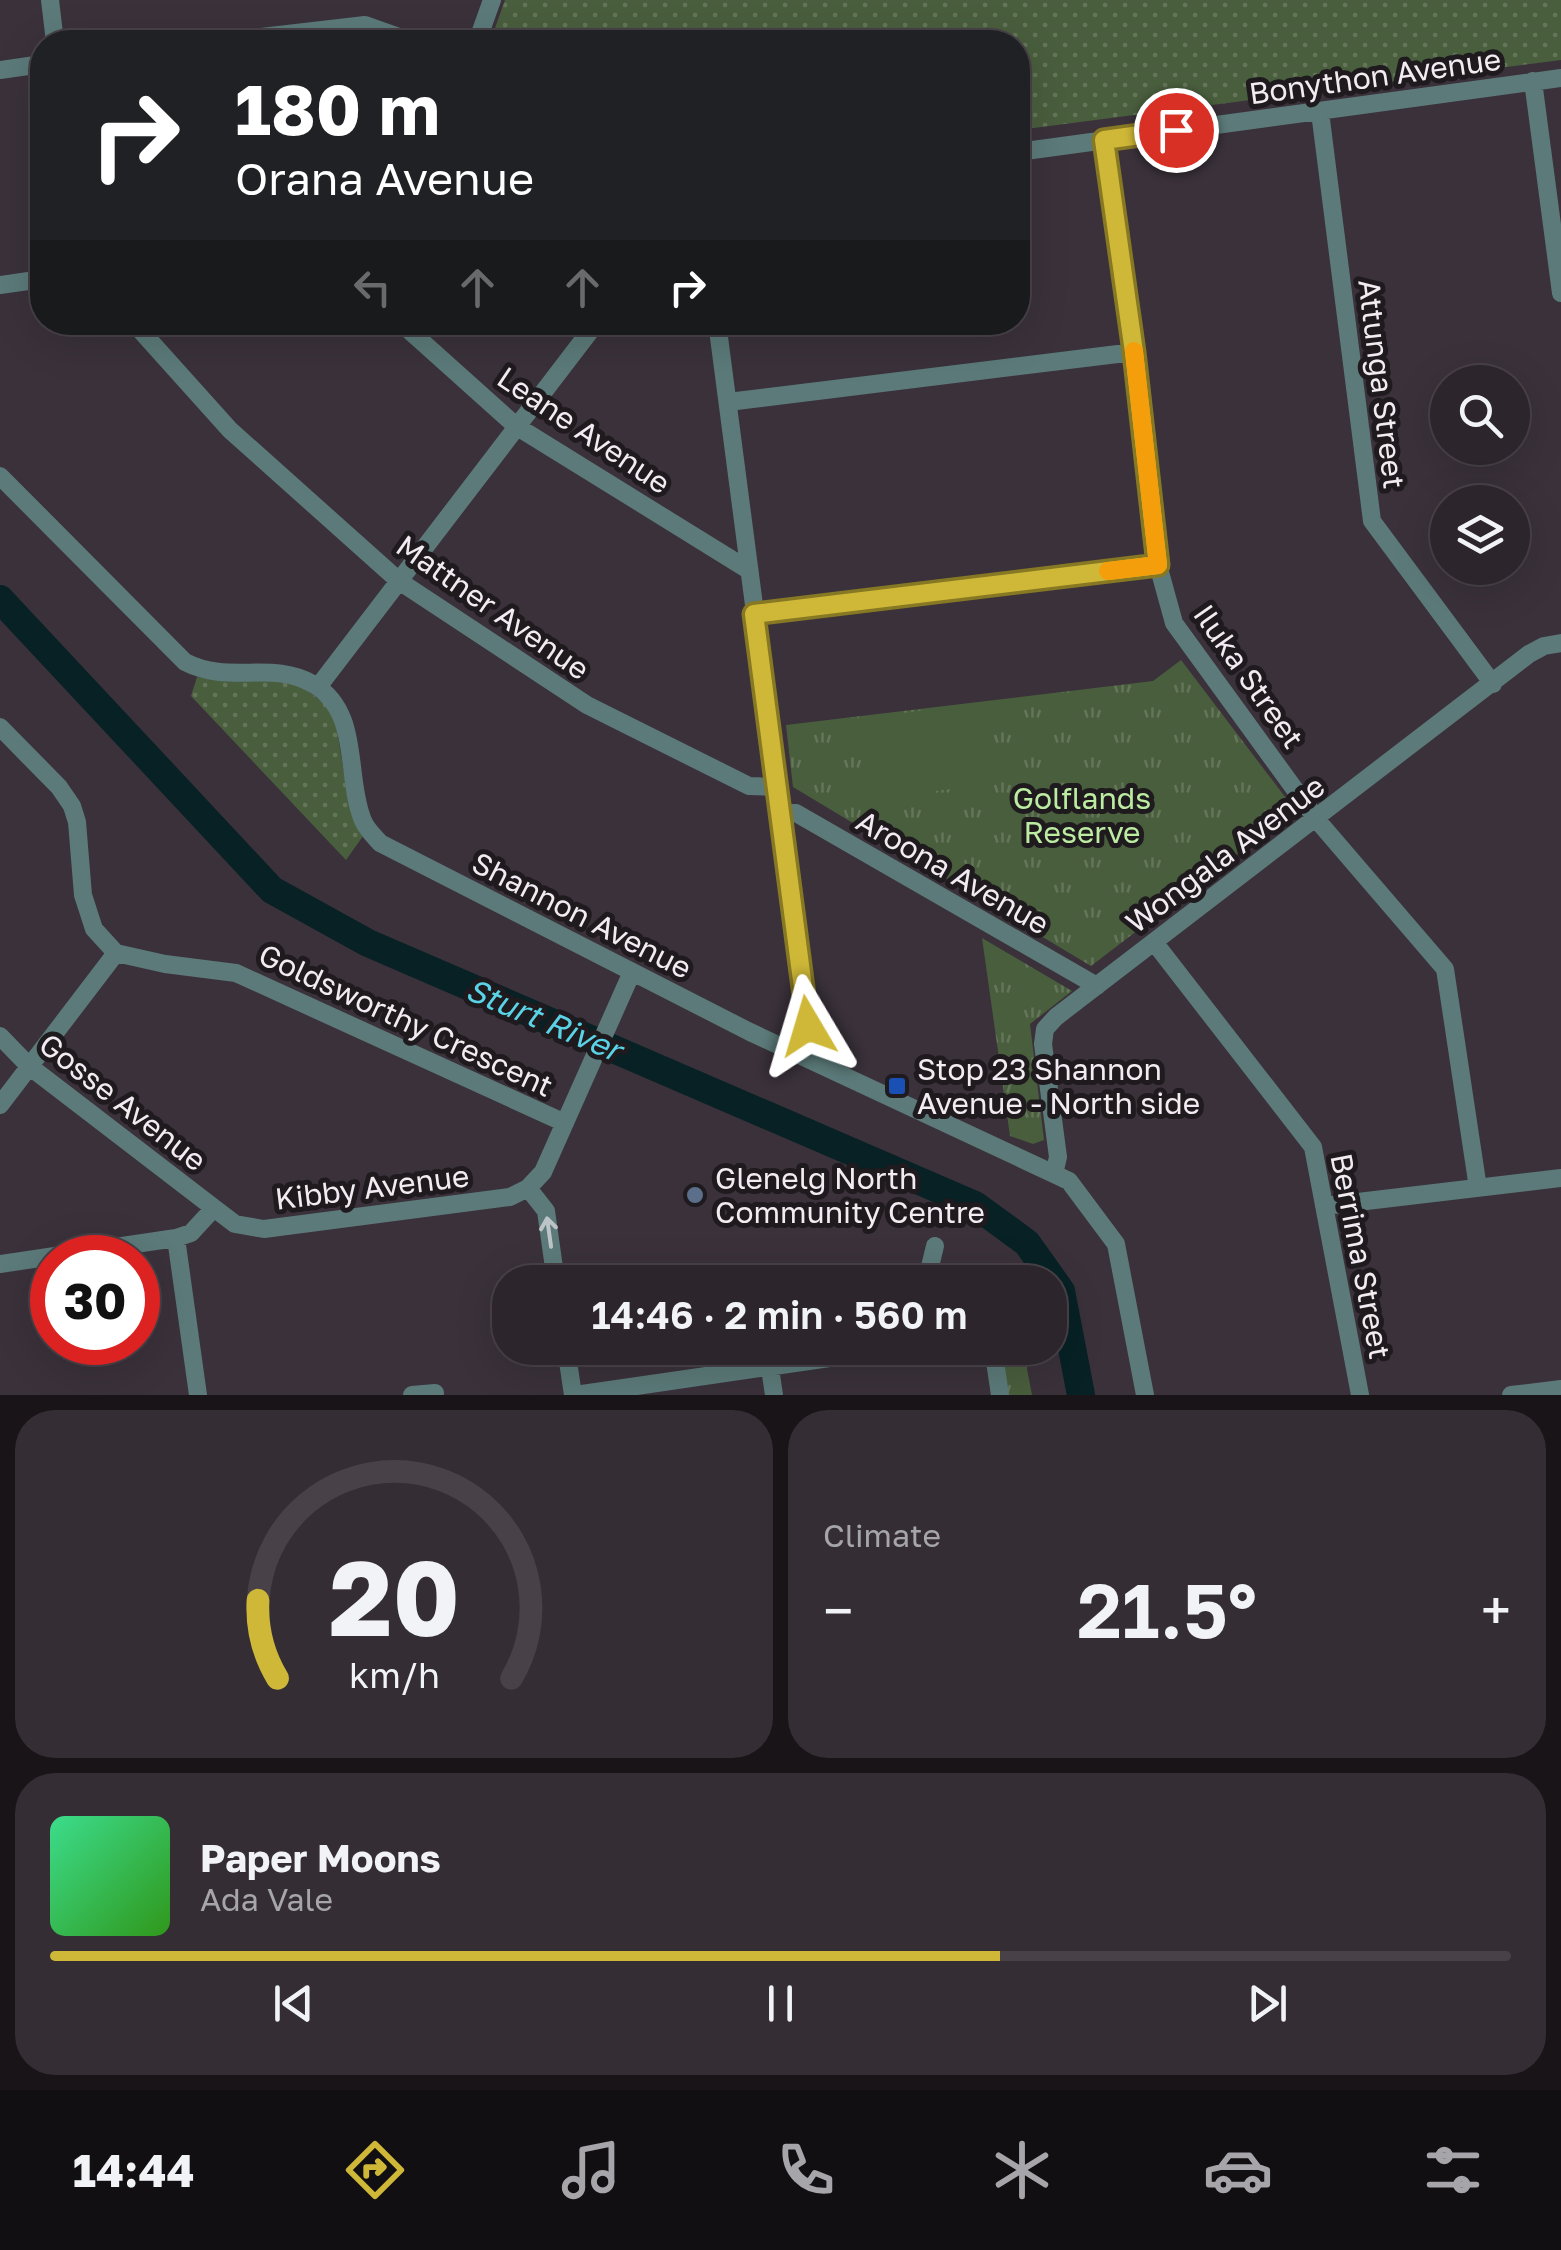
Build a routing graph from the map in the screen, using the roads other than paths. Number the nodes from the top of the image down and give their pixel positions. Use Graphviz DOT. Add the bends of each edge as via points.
graph roads {
  1 [pos="50,0"];
  2 [pos="492,0"];
  3 [pos="54,30"];
  4 [pos="321,30"];
  5 [pos="378,30"];
  6 [pos="481,30"];
  7 [pos="30,66"];
  8 [pos="0,70"];
  9 [pos="1561,78"];
  10 [pos="1533,81"];
  11 [pos="1320,112"];
  12 [pos="1104,140"];
  13 [pos="1030,150"];
  14 [pos="30,281"];
  15 [pos="0,286"];
  16 [pos="1561,294"];
  17 [pos="145,335"];
  18 [pos="414,335"];
  19 [pos="587,335"];
  20 [pos="719,335"];
  21 [pos="1134,352"];
  22 [pos="728,402"];
  23 [pos="516,426"];
  24 [pos="0,476"];
  25 [pos="1158,565"];
  26 [pos="747,570"];
  27 [pos="399,581"];
  28 [pos="754,614"];
  29 [pos="1561,643"];
  30 [pos="1493,684"];
  31 [pos="318,687"];
  32 [pos="0,727"];
  33 [pos="777,787"];
  34 [pos="780,813"];
  35 [pos="1317,820"];
  36 [pos="1154,942"];
  37 [pos="116,953"];
  38 [pos="632,972"];
  39 [pos="1096,986"];
  40 [pos="0,1036"];
  41 [pos="798,1053"];
  42 [pos="29,1066"];
  43 [pos="0,1104"];
  44 [pos="566,1123"];
  45 [pos="1054,1174"];
  46 [pos="1561,1178"];
  47 [pos="528,1188"];
  48 [pos="1478,1188"];
  49 [pos="1324,1206"];
  50 [pos="214,1208"];
  51 [pos="176,1238"];
  52 [pos="936,1246"];
  53 [pos="0,1264"];
  54 [pos="554,1265"];
  55 [pos="931,1265"];
  56 [pos="569,1365"];
  57 [pos="789,1365"];
  58 [pos="996,1365"];
  59 [pos="770,1368"];
  60 [pos="1561,1389"];
  61 [pos="435,1393"];
  62 [pos="198,1395"];
  63 [pos="412,1395"];
  64 [pos="574,1395"];
  65 [pos="774,1395"];
  66 [pos="1000,1395"];
  67 [pos="1146,1395"];
  68 [pos="1360,1395"];
  69 [pos="1510,1395"];
  1 -- 3 [label="street"];
  2 -- 6 [label="street"];
  4 -- 5 [label="street"];
  7 -- 8 [label="street"];
  9 -- 10 [label="street, Bonython Avenue"];
  10 -- 11 [label="street, Bonython Avenue"];
  10 -- 16 [label="street"];
  11 -- 12 [label="street, Bonython Avenue"];
  11 -- 30 [label="street, Attunga Street" via="1372,521"];
  12 -- 13 [label="street, Bonython Avenue"];
  12 -- 21 [label="street, Iluka Street"];
  14 -- 15 [label="street"];
  17 -- 27 [label="street, Mattner Avenue" via="230,430"];
  18 -- 23 [label="street, Leane Avenue"];
  19 -- 23 [label="street"];
  20 -- 22 [label="street"];
  21 -- 22 [label="street"];
  21 -- 25 [label="street, Iluka Street"];
  22 -- 26 [label="street"];
  23 -- 26 [label="street, Leane Avenue"];
  23 -- 27 [label="street"];
  24 -- 31 [label="street" via="185,662 224,674 293,674"];
  25 -- 28 [label="street"];
  25 -- 35 [label="street, Iluka Street" via="1174,623"];
  26 -- 28 [label="street"];
  27 -- 31 [label="street"];
  27 -- 33 [label="street, Mattner Avenue" via="587,705 749,786"];
  28 -- 33 [label="street"];
  29 -- 30 [label="street, Wongala Avenue" via="1529,654"];
  30 -- 35 [label="street, Wongala Avenue"];
  31 -- 38 [label="street, Shannon Avenue" via="342,713 362,818 380,843"];
  32 -- 37 [label="street" via="72,806 83,894 94,929"];
  33 -- 34 [label="street"];
  34 -- 39 [label="street, Aroona Avenue" via="796,813"];
  34 -- 41 [label="street" via="808,1026"];
  35 -- 36 [label="street, Wongala Avenue"];
  35 -- 48 [label="street, Iluka Street" via="1446,969"];
  36 -- 39 [label="street, Wongala Avenue"];
  36 -- 49 [label="street, Berrima Street" via="1313,1148"];
  37 -- 42 [label="street"];
  37 -- 44 [label="street, Goldsworthy Crescent" via="236,973"];
  38 -- 41 [label="street, Shannon Avenue"];
  38 -- 44 [label="street"];
  39 -- 45 [label="street, Wongala Avenue" via="1045,1029"];
  40 -- 42 [label="street, Gosse Avenue"];
  41 -- 45 [label="street, Shannon Avenue"];
  42 -- 43 [label="street"];
  42 -- 50 [label="street, Gosse Avenue"];
  44 -- 47 [label="street" via="544,1172"];
  45 -- 67 [label="street, Shannon Avenue" via="1070,1182 1116,1244"];
  46 -- 48 [label="street"];
  47 -- 50 [label="street, Kibby Avenue" via="510,1197 264,1229 235,1224"];
  54 -- 47 [label="street, one-way" via="546,1211"];
  48 -- 49 [label="street"];
  49 -- 68 [label="street, Berrima Street"];
  50 -- 51 [label="street"];
  51 -- 53 [label="street"];
  51 -- 62 [label="street"];
  52 -- 55 [label="street"];
  56 -- 64 [label="street"];
  57 -- 59 [label="street"];
  58 -- 66 [label="street"];
  59 -- 64 [label="street"];
  59 -- 65 [label="street"];
  60 -- 69 [label="street"];
  61 -- 63 [label="street"];
}
